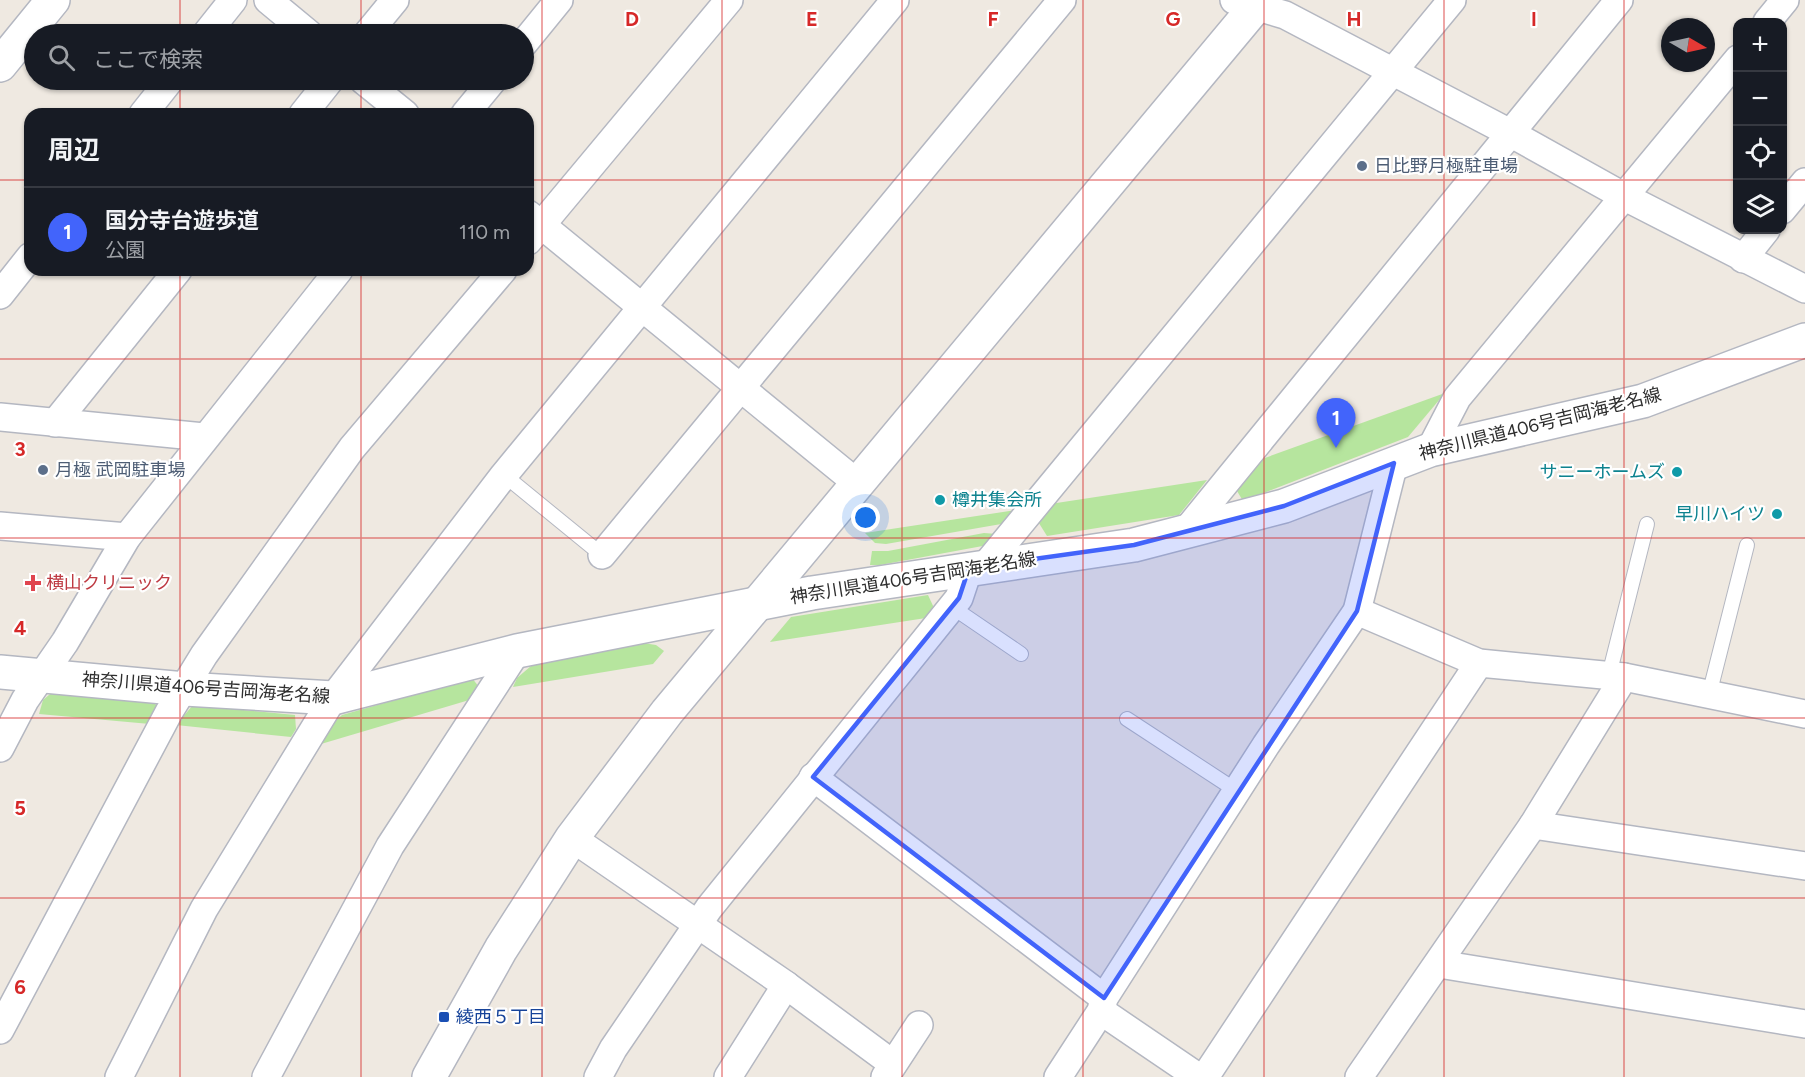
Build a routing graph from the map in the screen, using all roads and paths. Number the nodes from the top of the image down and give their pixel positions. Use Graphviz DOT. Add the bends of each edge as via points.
graph roads {
  1 [pos="233,0"];
  2 [pos="268,0"];
  3 [pos="395,0"];
  4 [pos="559,0"];
  5 [pos="729,0"];
  6 [pos="895,0"];
  7 [pos="1062,0"];
  8 [pos="1452,0"];
  9 [pos="1619,0"];
  10 [pos="1785,0"];
  11 [pos="1250,2"];
  12 [pos="43,3"];
  13 [pos="1770,18"];
  14 [pos="28,24"];
  15 [pos="214,24"];
  16 [pos="297,24"];
  17 [pos="375,24"];
  18 [pos="24,30"];
  19 [pos="534,31"];
  20 [pos="1733,64"];
  21 [pos="0,65"];
  22 [pos="1392,72"];
  23 [pos="162,90"];
  24 [pos="322,90"];
  25 [pos="375,90"];
  26 [pos="485,90"];
  27 [pos="148,108"];
  28 [pos="308,108"];
  29 [pos="398,108"];
  30 [pos="470,108"];
  31 [pos="1510,133"];
  32 [pos="1805,182"];
  33 [pos="1625,197"];
  34 [pos="1787,204"];
  35 [pos="534,225"];
  36 [pos="534,228"];
  37 [pos="1764,234"];
  38 [pos="1743,259"];
  39 [pos="24,265"];
  40 [pos="173,276"];
  41 [pos="334,276"];
  42 [pos="498,276"];
  43 [pos="1805,289"];
  44 [pos="0,295"];
  45 [pos="643,307"];
  46 [pos="1805,340"];
  47 [pos="739,389"];
  48 [pos="0,417"];
  49 [pos="55,423"];
  50 [pos="204,437"];
  51 [pos="1430,450"];
  52 [pos="1394,463"];
  53 [pos="504,475"];
  54 [pos="857,483"];
  55 [pos="1647,524"];
  56 [pos="0,526"];
  57 [pos="1186,531"];
  58 [pos="127,537"];
  59 [pos="1747,545"];
  60 [pos="602,555"];
  61 [pos="977,567"];
  62 [pos="755,604"];
  63 [pos="952,607"];
  64 [pos="1357,611"];
  65 [pos="517,651"];
  66 [pos="1021,654"];
  67 [pos="1479,663"];
  68 [pos="0,672"];
  69 [pos="42,676"];
  70 [pos="1616,676"];
  71 [pos="185,689"];
  72 [pos="1709,695"];
  73 [pos="333,698"];
  74 [pos="1805,714"];
  75 [pos="1127,719"];
  76 [pos="0,748"];
  77 [pos="813,777"];
  78 [pos="1237,791"];
  79 [pos="1533,825"];
  80 [pos="572,838"];
  81 [pos="1805,866"];
  82 [pos="699,922"];
  83 [pos="1438,964"];
  84 [pos="786,985"];
  85 [pos="1103,1005"];
  86 [pos="1805,1024"];
  87 [pos="919,1025"];
  88 [pos="0,1030"];
  89 [pos="889,1071"];
  90 [pos="119,1077"];
  91 [pos="266,1077"];
  92 [pos="429,1077"];
  93 [pos="598,1077"];
  94 [pos="728,1077"];
  95 [pos="1058,1077"];
  96 [pos="1198,1077"];
  97 [pos="1205,1077"];
  98 [pos="1359,1077"];
  1 -- 15 [label="street"];
  2 -- 16 [label="street"];
  3 -- 17 [label="street"];
  4 -- 19 [label="street"];
  5 -- 35 [label="street"];
  6 -- 45 [label="street"];
  7 -- 47 [label="street"];
  8 -- 22 [label="street"];
  9 -- 31 [label="street"];
  10 -- 13 [label="street"];
  11 -- 22 [label="street" via="1285,15"];
  11 -- 54 [label="main road"];
  12 -- 14 [label="main road"];
  18 -- 21 [label="main road"];
  20 -- 33 [label="street"];
  22 -- 31 [label="street"];
  22 -- 61 [label="street"];
  23 -- 27 [label="street"];
  24 -- 28 [label="street"];
  25 -- 29 [label="street"];
  26 -- 30 [label="street"];
  31 -- 33 [label="street"];
  31 -- 57 [label="street"];
  32 -- 34 [label="street"];
  33 -- 38 [label="street"];
  33 -- 51 [label="street" via="1457,398"];
  36 -- 45 [label="street"];
  37 -- 38 [label="street"];
  38 -- 43 [label="street"];
  39 -- 44 [label="street"];
  40 -- 49 [label="street"];
  41 -- 50 [label="street"];
  42 -- 71 [label="street" via="352,448 204,655"];
  45 -- 47 [label="street"];
  45 -- 53 [label="street"];
  46 -- 51 [label="main road, 神奈川県道406号吉岡海老名線" via="1643,401"];
  47 -- 54 [label="street"];
  47 -- 60 [label="street"];
  48 -- 49 [label="street"];
  49 -- 50 [label="street"];
  50 -- 58 [label="street"];
  51 -- 52 [label="main road, 神奈川県道406号吉岡海老名線"];
  52 -- 57 [label="main road, 神奈川県道406号吉岡海老名線" via="1284,506"];
  52 -- 64 [label="street"];
  53 -- 60 [label="lane"];
  53 -- 73 [label="street"];
  54 -- 62 [label="main road"];
  55 -- 70 [label="lane"];
  56 -- 58 [label="street"];
  57 -- 61 [label="main road, 神奈川県道406号吉岡海老名線" via="1134,545"];
  58 -- 69 [label="street"];
  59 -- 72 [label="lane"];
  61 -- 62 [label="main road, 神奈川県道406号吉岡海老名線"];
  61 -- 63 [label="street"];
  62 -- 65 [label="main road, 神奈川県道406号吉岡海老名線"];
  62 -- 80 [label="main road"];
  63 -- 66 [label="lane"];
  63 -- 77 [label="street"];
  64 -- 67 [label="street"];
  64 -- 78 [label="street"];
  65 -- 73 [label="main road, 神奈川県道406号吉岡海老名線"];
  65 -- 91 [label="street" via="390,846"];
  67 -- 70 [label="street"];
  67 -- 97 [label="street"];
  68 -- 69 [label="main road, 神奈川県道406号吉岡海老名線"];
  69 -- 71 [label="main road, 神奈川県道406号吉岡海老名線"];
  69 -- 76 [label="street"];
  70 -- 72 [label="street"];
  70 -- 79 [label="street"];
  71 -- 73 [label="main road, 神奈川県道406号吉岡海老名線"];
  71 -- 88 [label="street" via="169,712"];
  72 -- 74 [label="street"];
  73 -- 90 [label="street" via="204,909"];
  75 -- 78 [label="lane"];
  77 -- 82 [label="street"];
  77 -- 85 [label="street"];
  78 -- 85 [label="street"];
  79 -- 81 [label="street"];
  79 -- 83 [label="street"];
  80 -- 82 [label="street"];
  80 -- 92 [label="main road" via="456,1026"];
  82 -- 84 [label="street"];
  82 -- 93 [label="street"];
  83 -- 86 [label="street"];
  83 -- 98 [label="street"];
  84 -- 89 [label="street"];
  84 -- 94 [label="street"];
  85 -- 95 [label="street"];
  85 -- 96 [label="street"];
  87 -- 89 [label="street"];
}
